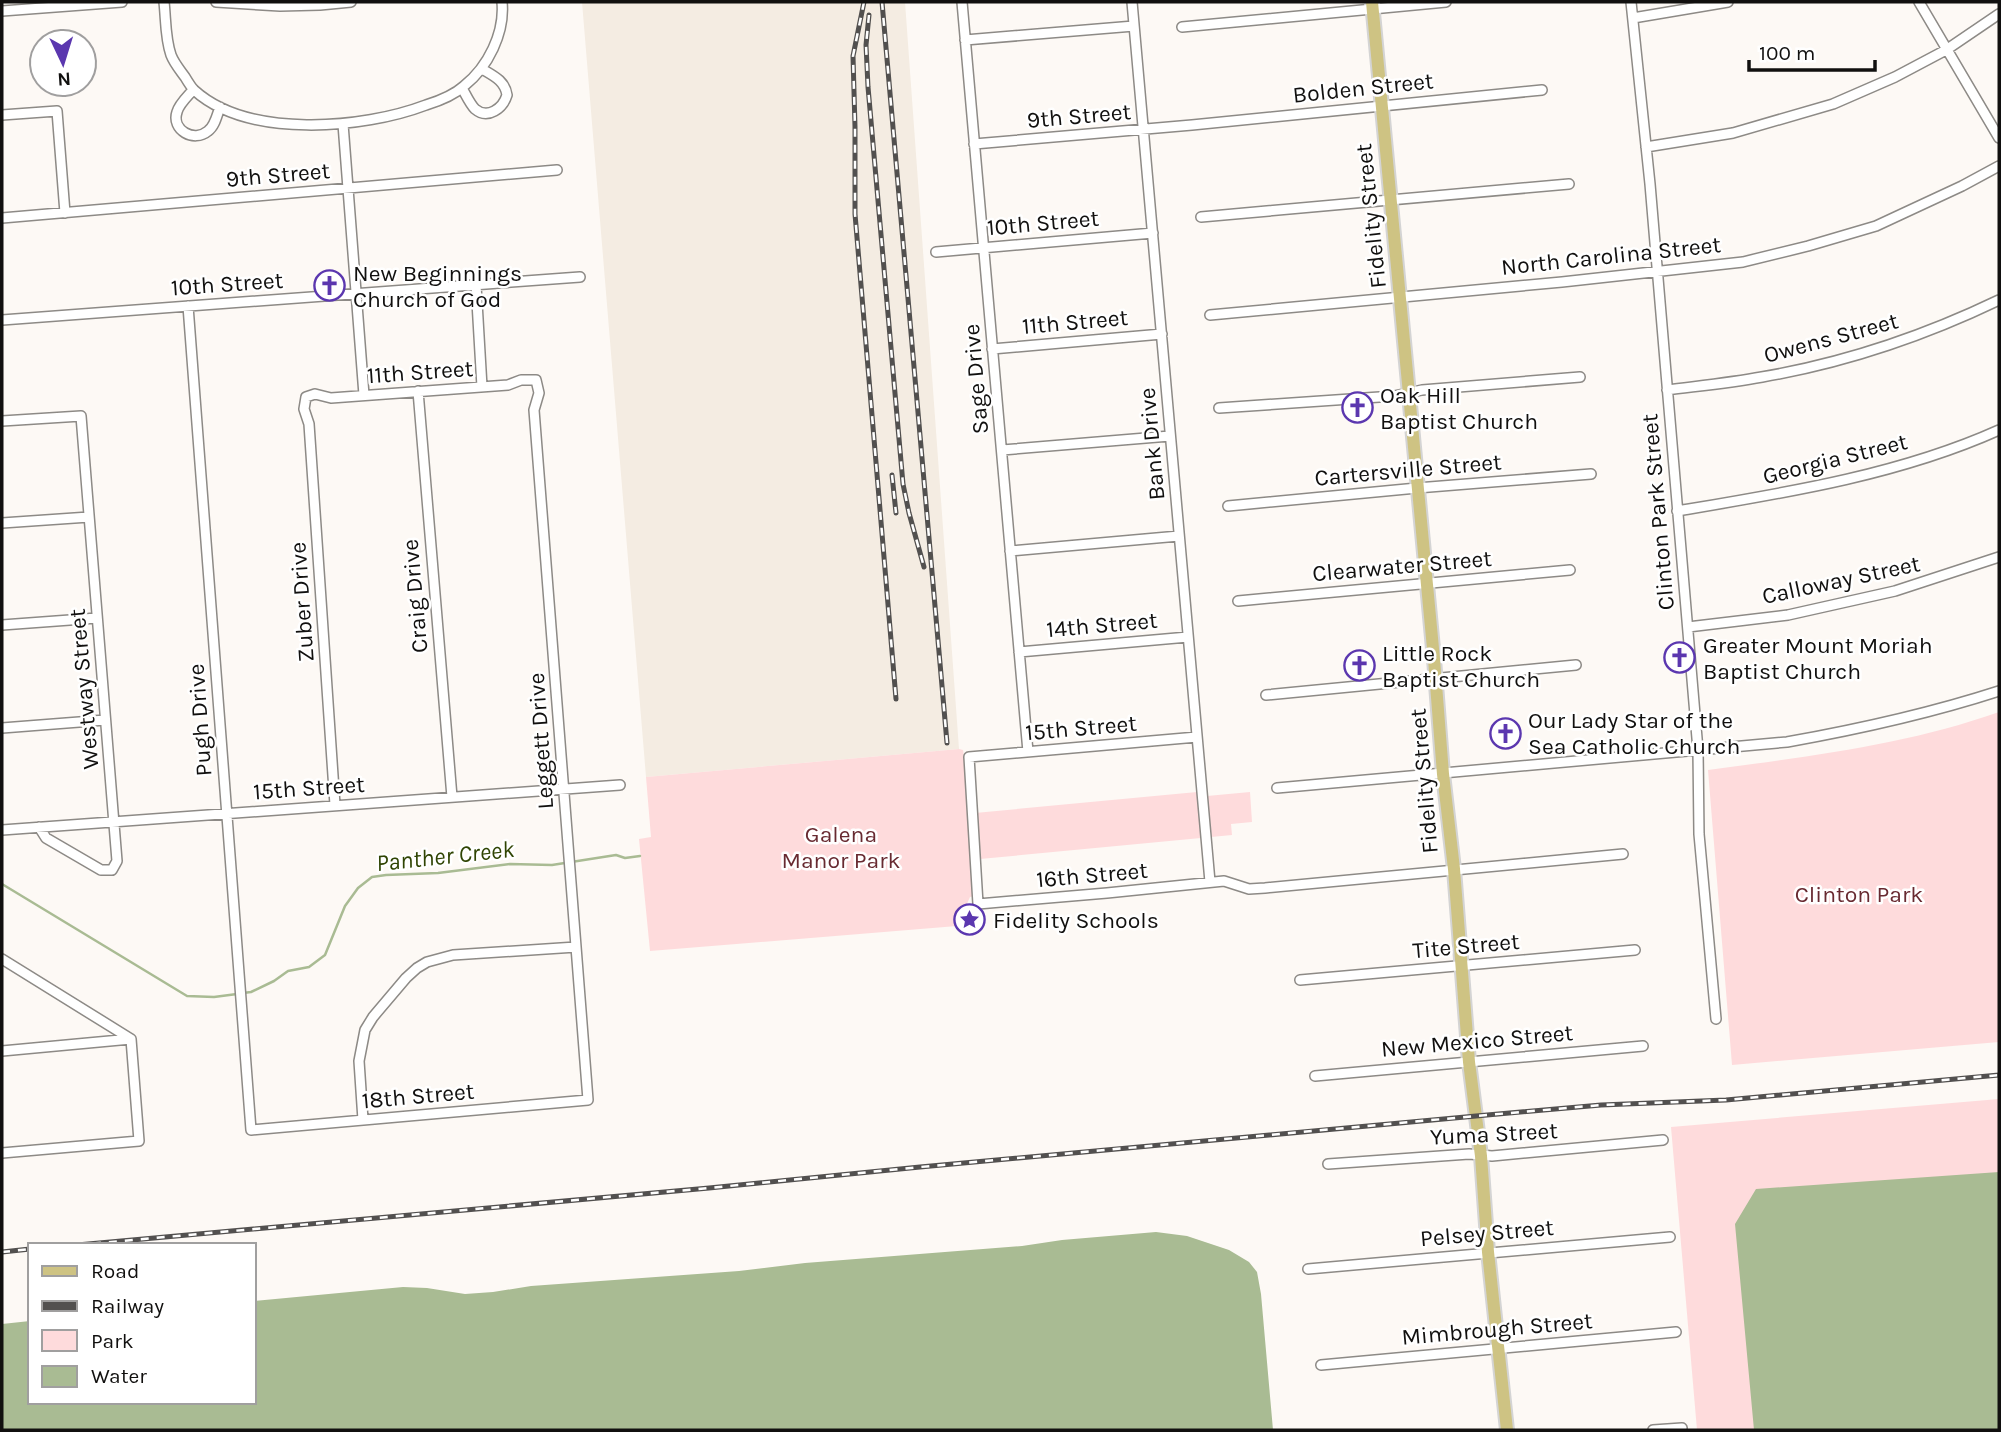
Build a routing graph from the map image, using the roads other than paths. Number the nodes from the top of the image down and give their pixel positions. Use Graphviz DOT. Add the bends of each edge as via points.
graph roads {
  1 [pos="122,2"];
  2 [pos="164,2"];
  3 [pos="216,2"];
  4 [pos="351,2"];
  5 [pos="502,2"];
  6 [pos="962,2"];
  7 [pos="1132,2"];
  8 [pos="1446,2"];
  9 [pos="1632,2"];
  10 [pos="1728,2"];
  11 [pos="1919,2"];
  12 [pos="1372,5"];
  13 [pos="2,10"];
  14 [pos="1999,15"];
  15 [pos="1633,18"];
  16 [pos="1134,26"];
  17 [pos="1182,27"];
  18 [pos="965,40"];
  19 [pos="1946,50"];
  20 [pos="482,69"];
  21 [pos="462,88"];
  22 [pos="193,90"];
  23 [pos="1542,90"];
  24 [pos="1381,105"];
  25 [pos="220,107"];
  26 [pos="2,115"];
  27 [pos="343,124"];
  28 [pos="1187,125"];
  29 [pos="1144,129"];
  30 [pos="1999,138"];
  31 [pos="974,144"];
  32 [pos="1646,147"];
  33 [pos="1999,166"];
  34 [pos="557,170"];
  35 [pos="1569,184"];
  36 [pos="348,188"];
  37 [pos="1390,200"];
  38 [pos="65,213"];
  39 [pos="1201,217"];
  40 [pos="2,218"];
  41 [pos="1153,233"];
  42 [pos="984,247"];
  43 [pos="936,252"];
  44 [pos="1657,271"];
  45 [pos="580,277"];
  46 [pos="475,285"];
  47 [pos="356,293"];
  48 [pos="1400,296"];
  49 [pos="1999,300"];
  50 [pos="188,306"];
  51 [pos="1210,315"];
  52 [pos="2,320"];
  53 [pos="1161,334"];
  54 [pos="992,349"];
  55 [pos="1580,377"];
  56 [pos="536,380"];
  57 [pos="482,387"];
  58 [pos="1667,390"];
  59 [pos="418,391"];
  60 [pos="1408,393"];
  61 [pos="364,396"];
  62 [pos="306,397"];
  63 [pos="1219,408"];
  64 [pos="2,421"];
  65 [pos="1999,430"];
  66 [pos="1170,436"];
  67 [pos="1002,450"];
  68 [pos="1591,474"];
  69 [pos="1417,488"];
  70 [pos="1228,506"];
  71 [pos="1677,511"];
  72 [pos="89,517"];
  73 [pos="2,523"];
  74 [pos="1179,536"];
  75 [pos="1010,551"];
  76 [pos="1999,557"];
  77 [pos="1570,570"];
  78 [pos="1426,583"];
  79 [pos="1238,601"];
  80 [pos="97,618"];
  81 [pos="2,625"];
  82 [pos="1688,627"];
  83 [pos="1188,637"];
  84 [pos="1019,652"];
  85 [pos="1576,665"];
  86 [pos="1436,679"];
  87 [pos="1999,691"];
  88 [pos="1266,695"];
  89 [pos="105,720"];
  90 [pos="2,728"];
  91 [pos="1196,737"];
  92 [pos="1699,750"];
  93 [pos="1028,752"];
  94 [pos="1443,774"];
  95 [pos="620,785"];
  96 [pos="564,788"];
  97 [pos="1277,788"];
  98 [pos="452,797"];
  99 [pos="335,805"];
  100 [pos="226,813"];
  101 [pos="113,821"];
  102 [pos="39,827"];
  103 [pos="2,830"];
  104 [pos="1623,854"];
  105 [pos="1454,869"];
  106 [pos="1210,882"];
  107 [pos="978,904"];
  108 [pos="576,947"];
  109 [pos="1634,950"];
  110 [pos="2,959"];
  111 [pos="1461,966"];
  112 [pos="1300,980"];
  113 [pos="1716,1019"];
  114 [pos="131,1038"];
  115 [pos="1643,1045"];
  116 [pos="2,1051"];
  117 [pos="1469,1062"];
  118 [pos="1315,1076"];
  119 [pos="588,1100"];
  120 [pos="363,1120"];
  121 [pos="251,1130"];
  122 [pos="1663,1140"];
  123 [pos="2,1153"];
  124 [pos="1481,1156"];
  125 [pos="1328,1164"];
  126 [pos="1670,1237"];
  127 [pos="1488,1252"];
  128 [pos="1308,1269"];
  129 [pos="1676,1332"];
  130 [pos="1498,1349"];
  131 [pos="1321,1365"];
  132 [pos="1682,1428"];
  133 [pos="1507,1430"];
  134 [pos="1653,1430"];
  1 -- 13 [label="street"];
  2 -- 22 [label="street" via="171,56"];
  3 -- 4 [label="street" via="280,6"];
  5 -- 20 [label="street" via="497,38"];
  6 -- 18 [label="street, Sage Drive"];
  7 -- 16 [label="street, Bank Drive"];
  8 -- 12 [label="street"];
  9 -- 15 [label="street, Clinton Park Street"];
  10 -- 15 [label="street"];
  11 -- 19 [label="street"];
  12 -- 17 [label="street"];
  12 -- 24 [label="main road, Fidelity Street"];
  14 -- 19 [label="street"];
  15 -- 32 [label="street, Clinton Park Street"];
  16 -- 18 [label="street"];
  16 -- 29 [label="street, Bank Drive"];
  18 -- 31 [label="street, Sage Drive"];
  19 -- 30 [label="street"];
  19 -- 32 [label="street" via="1833,104 1733,133"];
  20 -- 21 [label="street"];
  20 -- 21 [label="street" via="506,88 500,108 479,112"];
  21 -- 27 [label="street" via="407,113"];
  22 -- 25 [label="street"];
  22 -- 25 [label="street" via="177,109 182,131 197,136 206,133"];
  23 -- 24 [label="street, Bolden Street"];
  24 -- 28 [label="street, Bolden Street"];
  24 -- 37 [label="main road, Fidelity Street"];
  25 -- 27 [label="street" via="258,120"];
  26 -- 38 [label="street" via="57,111"];
  27 -- 36 [label="street"];
  28 -- 29 [label="street, 9th Street"];
  29 -- 31 [label="street, 9th Street"];
  29 -- 41 [label="street, Bank Drive"];
  31 -- 42 [label="street, Sage Drive"];
  32 -- 44 [label="street, Clinton Park Street"];
  33 -- 44 [label="street, North Carolina Street" via="1876,226 1743,262"];
  34 -- 36 [label="street, 9th Street"];
  35 -- 37 [label="street"];
  36 -- 38 [label="street, 9th Street"];
  36 -- 47 [label="street"];
  37 -- 39 [label="street"];
  37 -- 48 [label="main road, Fidelity Street"];
  38 -- 40 [label="street, 9th Street"];
  41 -- 42 [label="street, 10th Street"];
  41 -- 53 [label="street, Bank Drive"];
  42 -- 43 [label="street, 10th Street"];
  42 -- 54 [label="street, Sage Drive"];
  44 -- 48 [label="street, North Carolina Street"];
  44 -- 58 [label="street, Clinton Park Street"];
  45 -- 46 [label="street, 10th Street"];
  46 -- 47 [label="street, 10th Street"];
  46 -- 57 [label="street"];
  47 -- 50 [label="street, 10th Street"];
  47 -- 61 [label="street"];
  48 -- 51 [label="street, North Carolina Street"];
  48 -- 60 [label="main road, Fidelity Street"];
  49 -- 58 [label="street, Owens Street" via="1868,352 1763,377"];
  50 -- 52 [label="street, 10th Street"];
  50 -- 100 [label="street, Pugh Drive"];
  53 -- 54 [label="street, 11th Street"];
  53 -- 66 [label="street, Bank Drive"];
  54 -- 67 [label="street, Sage Drive"];
  55 -- 60 [label="street"];
  56 -- 57 [label="street, 11th Street"];
  56 -- 96 [label="street, Leggett Drive" via="539,393 534,410"];
  57 -- 59 [label="street, 11th Street"];
  58 -- 71 [label="street, Clinton Park Street"];
  59 -- 61 [label="street, 11th Street"];
  59 -- 98 [label="street, Craig Drive"];
  60 -- 63 [label="street"];
  60 -- 69 [label="main road, Fidelity Street"];
  61 -- 62 [label="street, 11th Street"];
  62 -- 99 [label="street, Zuber Drive"];
  64 -- 72 [label="street, Westway Street" via="81,416"];
  65 -- 71 [label="street, Georgia Street" via="1909,463 1838,482"];
  66 -- 67 [label="street"];
  66 -- 74 [label="street, Bank Drive"];
  67 -- 75 [label="street, Sage Drive"];
  68 -- 69 [label="street, Cartersville Street"];
  69 -- 70 [label="street, Cartersville Street"];
  69 -- 78 [label="main road, Fidelity Street"];
  71 -- 82 [label="street, Clinton Park Street"];
  72 -- 73 [label="street"];
  72 -- 80 [label="street, Westway Street"];
  74 -- 75 [label="street"];
  74 -- 83 [label="street, Bank Drive"];
  75 -- 84 [label="street, Sage Drive"];
  76 -- 82 [label="street, Calloway Street" via="1911,587 1788,615"];
  77 -- 78 [label="street, Clearwater Street"];
  78 -- 79 [label="street, Clearwater Street"];
  78 -- 86 [label="main road, Fidelity Street"];
  80 -- 81 [label="street"];
  80 -- 89 [label="street, Westway Street"];
  82 -- 92 [label="street, Clinton Park Street"];
  83 -- 84 [label="street, 14th Street"];
  83 -- 91 [label="street, Bank Drive"];
  84 -- 93 [label="street, Sage Drive"];
  85 -- 86 [label="street"];
  86 -- 88 [label="street"];
  86 -- 94 [label="main road, Fidelity Street"];
  87 -- 92 [label="street" via="1868,728"];
  89 -- 90 [label="street"];
  89 -- 101 [label="street, Westway Street"];
  91 -- 93 [label="street, 15th Street"];
  91 -- 106 [label="street, Bank Drive"];
  92 -- 94 [label="street"];
  92 -- 113 [label="street, Clinton Park Street" via="1699,834"];
  93 -- 107 [label="street, 15th Street" via="969,757"];
  94 -- 97 [label="street"];
  94 -- 105 [label="main road, Fidelity Street"];
  95 -- 96 [label="street, 15th Street"];
  96 -- 98 [label="street, 15th Street"];
  96 -- 108 [label="street, Leggett Drive"];
  98 -- 99 [label="street, 15th Street"];
  99 -- 100 [label="street, 15th Street"];
  100 -- 101 [label="street, 15th Street"];
  100 -- 121 [label="street, Pugh Drive"];
  101 -- 102 [label="street, 15th Street"];
  101 -- 102 [label="street, Westway Street" via="117,861 112,870 100,870 46,838"];
  102 -- 103 [label="street, 15th Street"];
  104 -- 105 [label="street, 16th Street"];
  105 -- 106 [label="street, 16th Street" via="1249,889 1233,882"];
  105 -- 111 [label="main road, Fidelity Street"];
  106 -- 107 [label="street, 16th Street"];
  108 -- 119 [label="street, Leggett Drive"];
  108 -- 120 [label="street" via="453,956 417,968 365,1030 359,1060"];
  109 -- 111 [label="street, Tite Street"];
  110 -- 114 [label="street"];
  111 -- 112 [label="street, Tite Street"];
  111 -- 117 [label="main road, Fidelity Street"];
  114 -- 116 [label="street"];
  114 -- 123 [label="street" via="139,1141"];
  115 -- 117 [label="street, New Mexico Street"];
  117 -- 118 [label="street, New Mexico Street"];
  117 -- 124 [label="main road, Fidelity Street"];
  119 -- 120 [label="street, 18th Street"];
  120 -- 121 [label="street, 18th Street"];
  122 -- 124 [label="street, Yuma Street"];
  124 -- 125 [label="street, Yuma Street"];
  124 -- 127 [label="main road, Fidelity Street"];
  126 -- 127 [label="street, Pelsey Street"];
  127 -- 128 [label="street, Pelsey Street"];
  127 -- 130 [label="main road, Fidelity Street"];
  129 -- 130 [label="street, Mimbrough Street"];
  130 -- 131 [label="street, Mimbrough Street"];
  130 -- 133 [label="main road, Fidelity Street"];
  132 -- 134 [label="street"];
}
